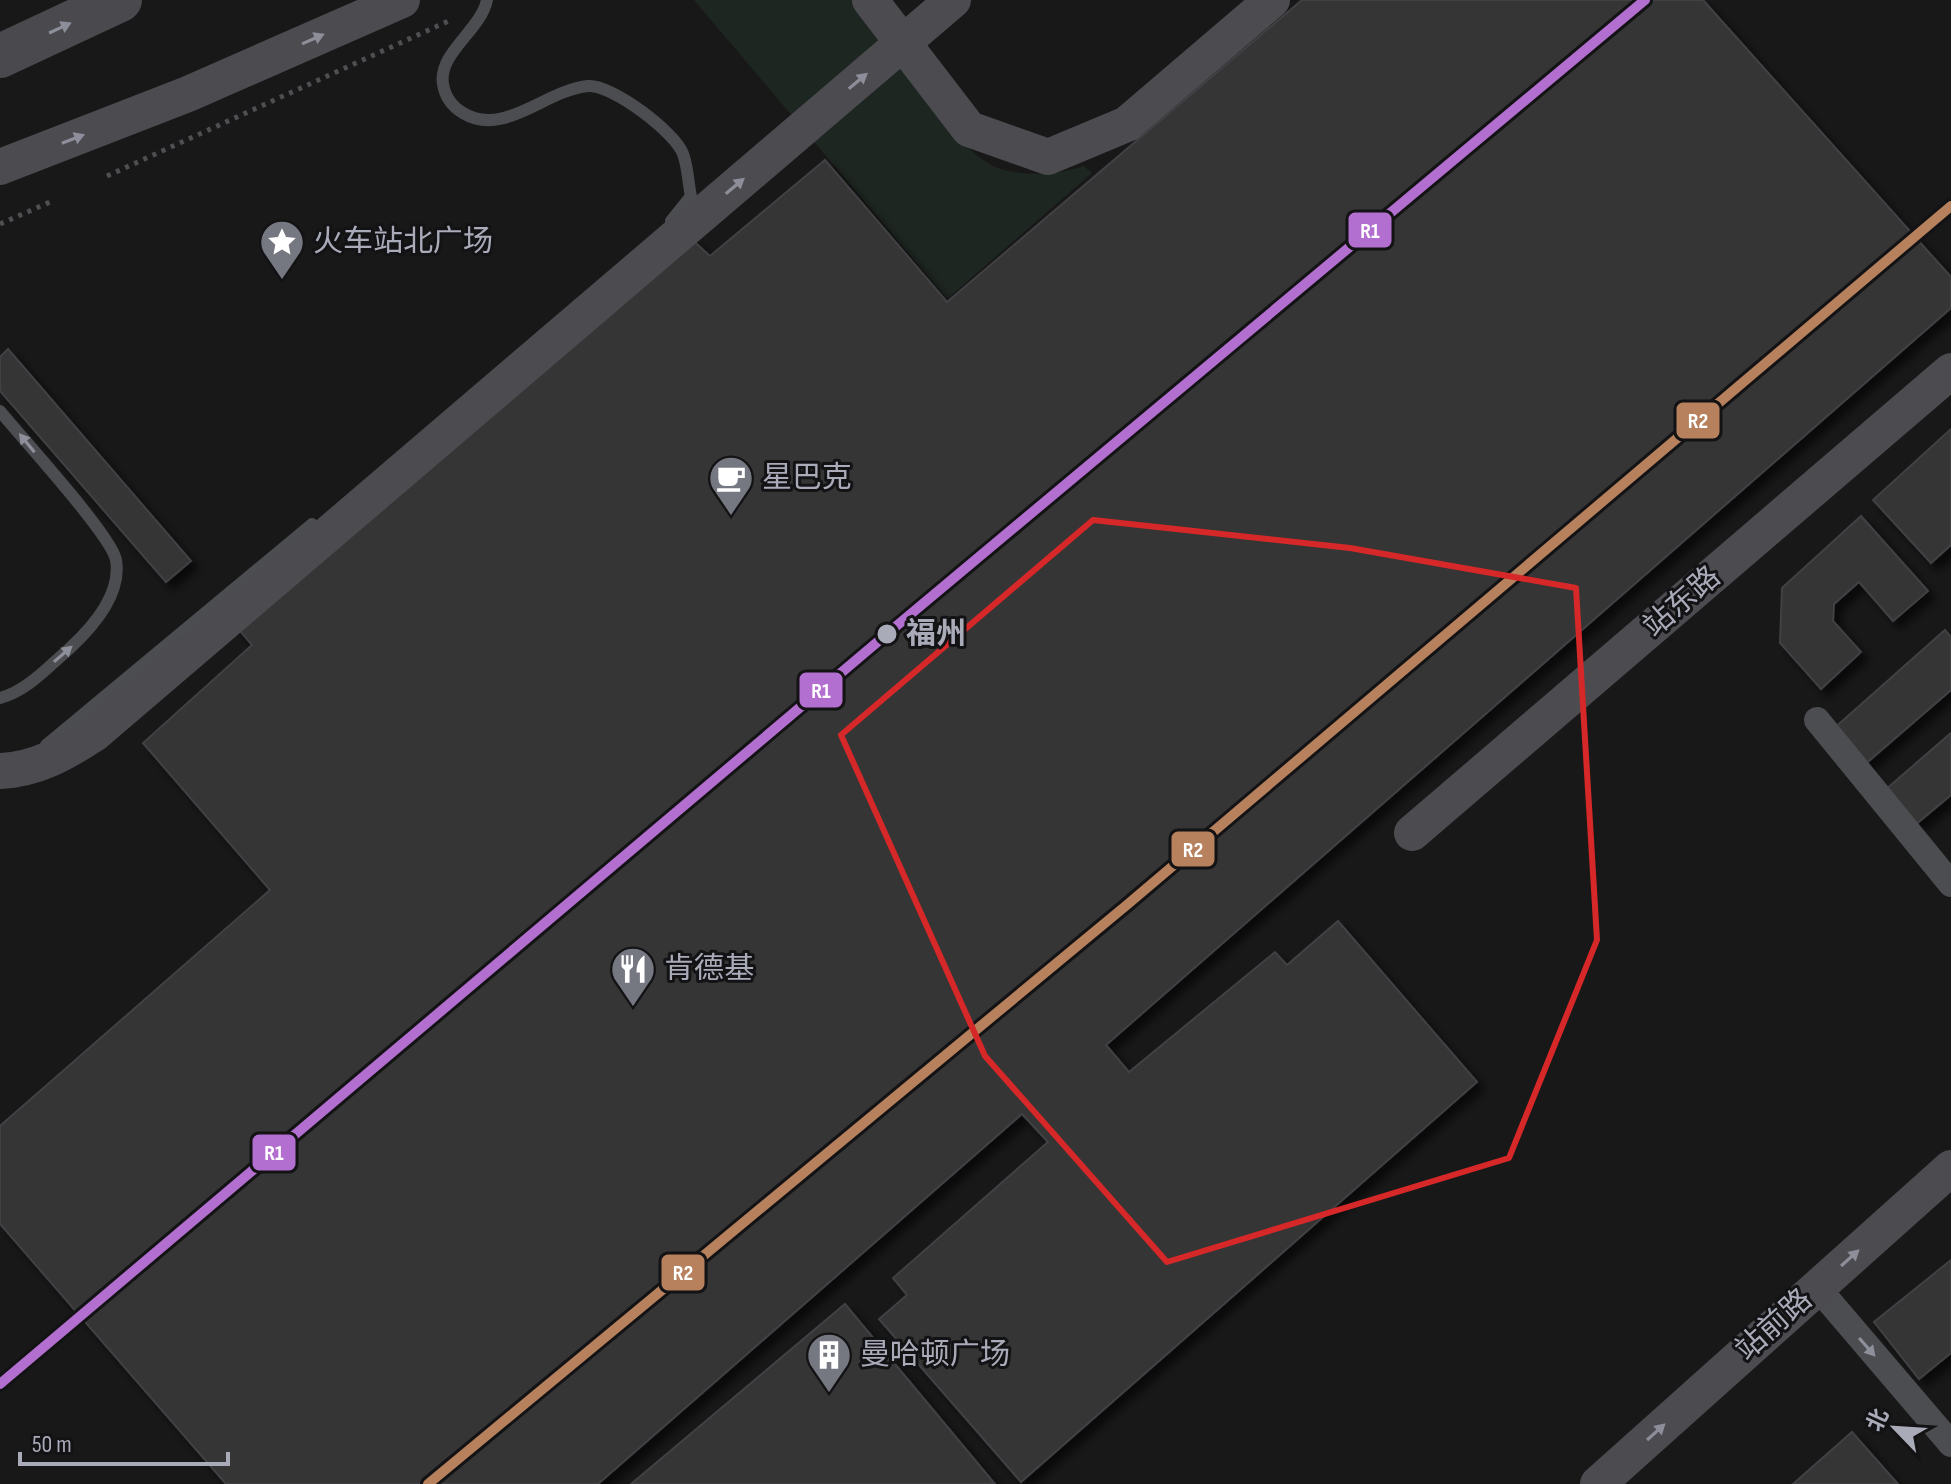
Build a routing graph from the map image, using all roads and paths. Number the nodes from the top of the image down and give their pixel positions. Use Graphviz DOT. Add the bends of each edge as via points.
graph roads {
  1 [pos="402,0"];
  2 [pos="487,0"];
  3 [pos="870,0"];
  4 [pos="953,0"];
  5 [pos="1272,0"];
  6 [pos="119,1"];
  7 [pos="462,15"];
  8 [pos="0,56"];
  9 [pos="0,167"];
  10 [pos="107,176"];
  11 [pos="50,202"];
  12 [pos="0,224"];
  13 [pos="1951,371"];
  14 [pos="476,389"];
  15 [pos="0,411"];
  16 [pos="329,510"];
  17 [pos="0,698"];
  18 [pos="1817,720"];
  19 [pos="0,771"];
  20 [pos="0,782"];
  21 [pos="1412,833"];
  22 [pos="1951,884"];
  23 [pos="1951,1168"];
  24 [pos="1817,1287"];
  25 [pos="1951,1444"];
  26 [pos="1598,1484"];
  9 -- 1 [label="main road, one-way" via="188,94"];
  2 -- 14 [label="lane" via="481,19 446,63 443,83 452,106 475,120 507,119 545,97 590,85 630,100 683,152 691,196 658,238"];
  3 -- 5 [label="main road" via="969,129 1048,157 1127,124"];
  19 -- 4 [label="main road, one-way, bridge" via="40,764 94,734"];
  8 -- 6 [label="highway, one-way"];
  7 -- 10 [label="path"];
  11 -- 12 [label="path"];
  13 -- 21 [label="main road, 站东路"];
  17 -- 15 [label="lane, one-way" via="24,688 89,631 111,595 116,561 102,534"];
  16 -- 20 [label="lane"];
  18 -- 22 [label="street"];
  24 -- 23 [label="main road, 站前路, one-way"];
  24 -- 25 [label="street, one-way"];
  26 -- 24 [label="main road, 站前路, one-way"];
}
